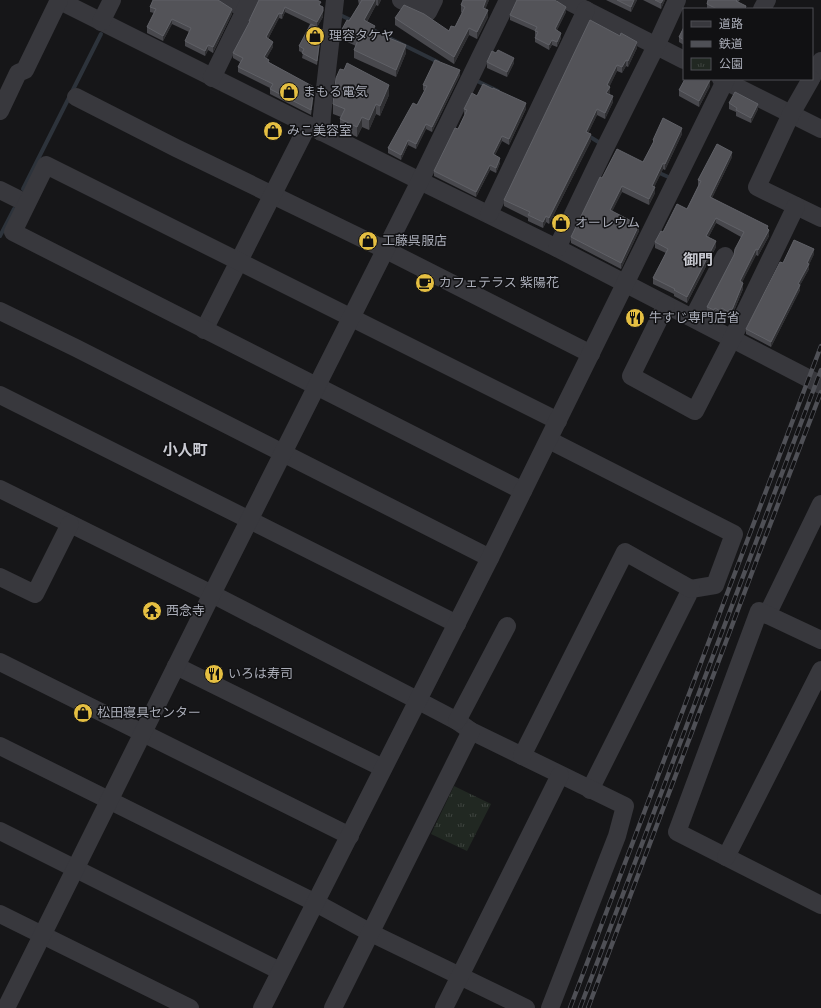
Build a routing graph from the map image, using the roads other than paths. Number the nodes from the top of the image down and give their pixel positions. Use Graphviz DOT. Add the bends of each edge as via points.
graph roads {
  1 [pos="59,0"];
  2 [pos="112,0"];
  3 [pos="227,0"];
  4 [pos="335,0"];
  5 [pos="401,0"];
  6 [pos="434,0"];
  7 [pos="508,0"];
  8 [pos="566,0"];
  9 [pos="677,0"];
  10 [pos="247,5"];
  11 [pos="586,10"];
  12 [pos="101,22"];
  13 [pos="656,46"];
  14 [pos="683,60"];
  15 [pos="821,61"];
  16 [pos="813,75"];
  17 [pos="212,78"];
  18 [pos="724,80"];
  19 [pos="810,80"];
  20 [pos="76,97"];
  21 [pos="0,111"];
  22 [pos="791,114"];
  23 [pos="315,128"];
  24 [pos="821,129"];
  25 [pos="420,181"];
  26 [pos="0,190"];
  27 [pos="272,194"];
  28 [pos="26,203"];
  29 [pos="796,206"];
  30 [pos="489,214"];
  31 [pos="821,218"];
  32 [pos="557,248"];
  33 [pos="386,250"];
  34 [pos="725,256"];
  35 [pos="238,261"];
  36 [pos="626,284"];
  37 [pos="666,305"];
  38 [pos="0,311"];
  39 [pos="352,317"];
  40 [pos="693,318"];
  41 [pos="204,330"];
  42 [pos="732,339"];
  43 [pos="592,354"];
  44 [pos="821,385"];
  45 [pos="317,387"];
  46 [pos="0,395"];
  47 [pos="558,421"];
  48 [pos="548,440"];
  49 [pos="284,453"];
  50 [pos="0,489"];
  51 [pos="523,491"];
  52 [pos="821,504"];
  53 [pos="250,519"];
  54 [pos="70,524"];
  55 [pos="490,558"];
  56 [pos="0,578"];
  57 [pos="691,589"];
  58 [pos="212,594"];
  59 [pos="767,614"];
  60 [pos="457,624"];
  61 [pos="507,626"];
  62 [pos="821,640"];
  63 [pos="0,662"];
  64 [pos="176,666"];
  65 [pos="821,670"];
  66 [pos="417,700"];
  67 [pos="464,726"];
  68 [pos="143,733"];
  69 [pos="0,746"];
  70 [pos="522,756"];
  71 [pos="383,768"];
  72 [pos="560,775"];
  73 [pos="590,790"];
  74 [pos="109,801"];
  75 [pos="0,830"];
  76 [pos="350,836"];
  77 [pos="726,857"];
  78 [pos="76,868"];
  79 [pos="316,903"];
  80 [pos="821,905"];
  81 [pos="0,914"];
  82 [pos="371,933"];
  83 [pos="42,935"];
  84 [pos="280,971"];
  85 [pos="460,975"];
  86 [pos="8,1005"];
  87 [pos="190,1008"];
  88 [pos="262,1008"];
  89 [pos="333,1008"];
  90 [pos="444,1008"];
  91 [pos="526,1008"];
  92 [pos="550,1008"];
  1 -- 12 [label="street"];
  1 -- 21 [label="street" via="25,70 18,74"];
  2 -- 12 [label="street"];
  3 -- 10 [label="street"];
  4 -- 23 [label="street" via="323,108"];
  5 -- 6 [label="street" via="428,12"];
  7 -- 25 [label="street"];
  8 -- 11 [label="street"];
  9 -- 13 [label="street"];
  10 -- 17 [label="street"];
  11 -- 13 [label="street"];
  11 -- 30 [label="street"];
  12 -- 17 [label="street"];
  13 -- 14 [label="street"];
  13 -- 32 [label="street"];
  15 -- 16 [label="street"];
  17 -- 23 [label="street"];
  18 -- 22 [label="street"];
  18 -- 36 [label="street"];
  19 -- 22 [label="street"];
  20 -- 27 [label="street"];
  22 -- 24 [label="street"];
  22 -- 29 [label="street" via="757,187"];
  23 -- 25 [label="street"];
  23 -- 27 [label="street"];
  25 -- 30 [label="street"];
  25 -- 33 [label="street"];
  26 -- 28 [label="street"];
  27 -- 33 [label="street"];
  27 -- 35 [label="street"];
  28 -- 35 [label="street" via="46,164"];
  28 -- 41 [label="street" via="12,232"];
  29 -- 31 [label="street"];
  29 -- 42 [label="street"];
  30 -- 32 [label="street"];
  32 -- 36 [label="street"];
  33 -- 39 [label="street"];
  33 -- 43 [label="street"];
  34 -- 40 [label="street"];
  35 -- 39 [label="street"];
  35 -- 41 [label="street"];
  36 -- 37 [label="street"];
  36 -- 43 [label="street"];
  37 -- 40 [label="street"];
  37 -- 42 [label="street" via="631,376 695,411"];
  38 -- 49 [label="street"];
  39 -- 45 [label="street"];
  39 -- 47 [label="street"];
  40 -- 42 [label="street"];
  41 -- 45 [label="street"];
  42 -- 44 [label="street"];
  43 -- 47 [label="street"];
  45 -- 49 [label="street"];
  45 -- 51 [label="street"];
  46 -- 53 [label="street"];
  47 -- 48 [label="street"];
  48 -- 51 [label="street"];
  48 -- 57 [label="street" via="734,534 715,585"];
  49 -- 53 [label="street"];
  49 -- 55 [label="street"];
  50 -- 54 [label="street"];
  51 -- 55 [label="street"];
  52 -- 59 [label="street"];
  53 -- 58 [label="street"];
  53 -- 60 [label="street"];
  54 -- 56 [label="street" via="34,594"];
  54 -- 58 [label="street"];
  55 -- 60 [label="street"];
  57 -- 70 [label="street" via="625,552"];
  57 -- 73 [label="street"];
  58 -- 64 [label="street"];
  58 -- 66 [label="street"];
  59 -- 62 [label="street"];
  59 -- 77 [label="street" via="759,610 677,832"];
  60 -- 66 [label="street"];
  61 -- 67 [label="street"];
  63 -- 68 [label="street"];
  64 -- 68 [label="street"];
  64 -- 71 [label="street"];
  65 -- 77 [label="street"];
  66 -- 67 [label="street"];
  66 -- 71 [label="street"];
  67 -- 70 [label="street"];
  67 -- 82 [label="street"];
  68 -- 74 [label="street"];
  68 -- 76 [label="street"];
  69 -- 74 [label="street"];
  70 -- 72 [label="street"];
  71 -- 76 [label="street"];
  72 -- 73 [label="street"];
  72 -- 85 [label="street"];
  73 -- 92 [label="street" via="625,806 617,836"];
  74 -- 78 [label="street"];
  74 -- 79 [label="street"];
  75 -- 78 [label="street"];
  76 -- 79 [label="street"];
  77 -- 80 [label="street"];
  78 -- 83 [label="street"];
  78 -- 84 [label="street"];
  79 -- 82 [label="street"];
  79 -- 84 [label="street"];
  81 -- 83 [label="street"];
  82 -- 85 [label="street"];
  82 -- 89 [label="street"];
  83 -- 86 [label="street"];
  83 -- 87 [label="street"];
  84 -- 88 [label="street"];
  85 -- 90 [label="street"];
  85 -- 91 [label="street"];
}
